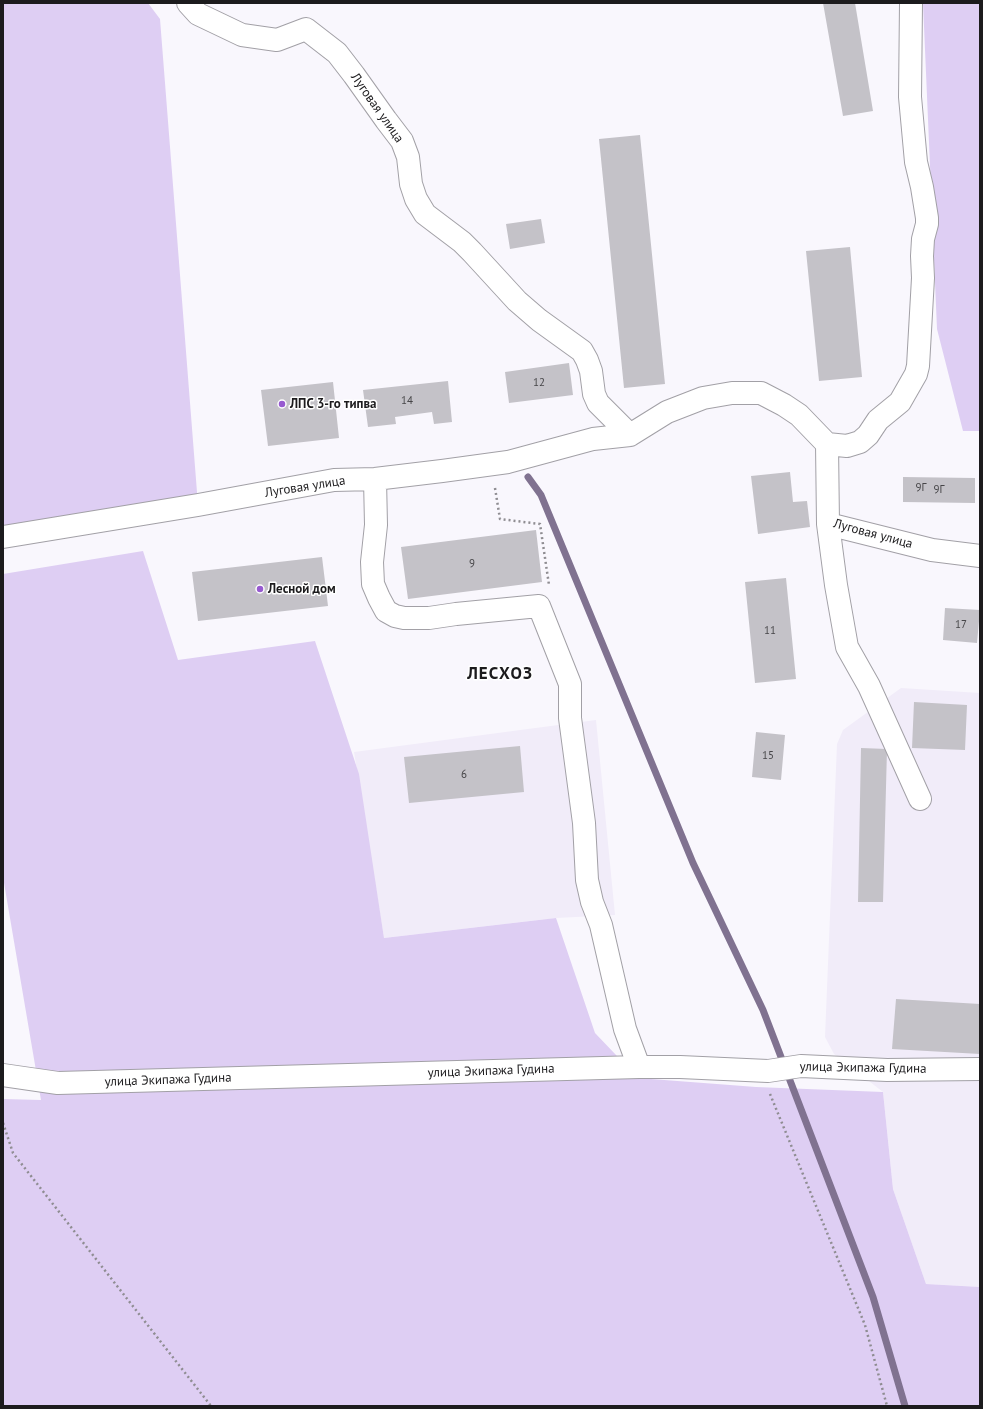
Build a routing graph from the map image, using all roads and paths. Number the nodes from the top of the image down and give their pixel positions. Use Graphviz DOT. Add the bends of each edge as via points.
graph roads {
  1 [pos="188,3"];
  2 [pos="911,3"];
  3 [pos="630,435"];
  4 [pos="827,444"];
  5 [pos="490,464"];
  6 [pos="375,479"];
  7 [pos="828,524"];
  8 [pos="3,536"];
  9 [pos="980,556"];
  10 [pos="539,606"];
  11 [pos="920,799"];
  12 [pos="639,1067"];
  13 [pos="980,1069"];
  14 [pos="764,1070"];
  15 [pos="3,1075"];
  16 [pos="3,1123"];
  17 [pos="211,1406"];
  18 [pos="886,1406"];
  1 -- 3 [label="street, Луговая улица" via="198,14 242,35 278,40 306,29 336,53 402,141 408,157 411,184 425,214 462,242 517,301 582,352 588,360 598,403"];
  2 -- 4 [label="street" via="910,97 916,162 927,218 923,239 918,366 900,402 878,420 868,436 847,446"];
  3 -- 4 [label="street, Луговая улица" via="667,412 703,398 732,393 761,393 799,415"];
  3 -- 5 [label="street, Луговая улица" via="593,440 508,462"];
  4 -- 7 [label="street, Луговая улица"];
  5 -- 6 [label="street, Луговая улица"];
  5 -- 10 [label="path" via="500,519 540,524 550,588"];
  6 -- 8 [label="street, Луговая улица" via="334,480"];
  6 -- 10 [label="street" via="373,584 386,611 404,618 429,618"];
  7 -- 9 [label="street, Луговая улица" via="932,550"];
  7 -- 11 [label="street" via="847,647 868,686"];
  10 -- 12 [label="street" via="570,684 570,718 584,823 587,880 601,925 625,1029"];
  12 -- 14 [label="street, улица Экипажа Гудина"];
  12 -- 15 [label="street, улица Экипажа Гудина" via="58,1082"];
  13 -- 14 [label="street, улица Экипажа Гудина" via="887,1070 801,1066"];
  14 -- 18 [label="path" via="865,1325"];
  16 -- 17 [label="path" via="14,1153"];
}
